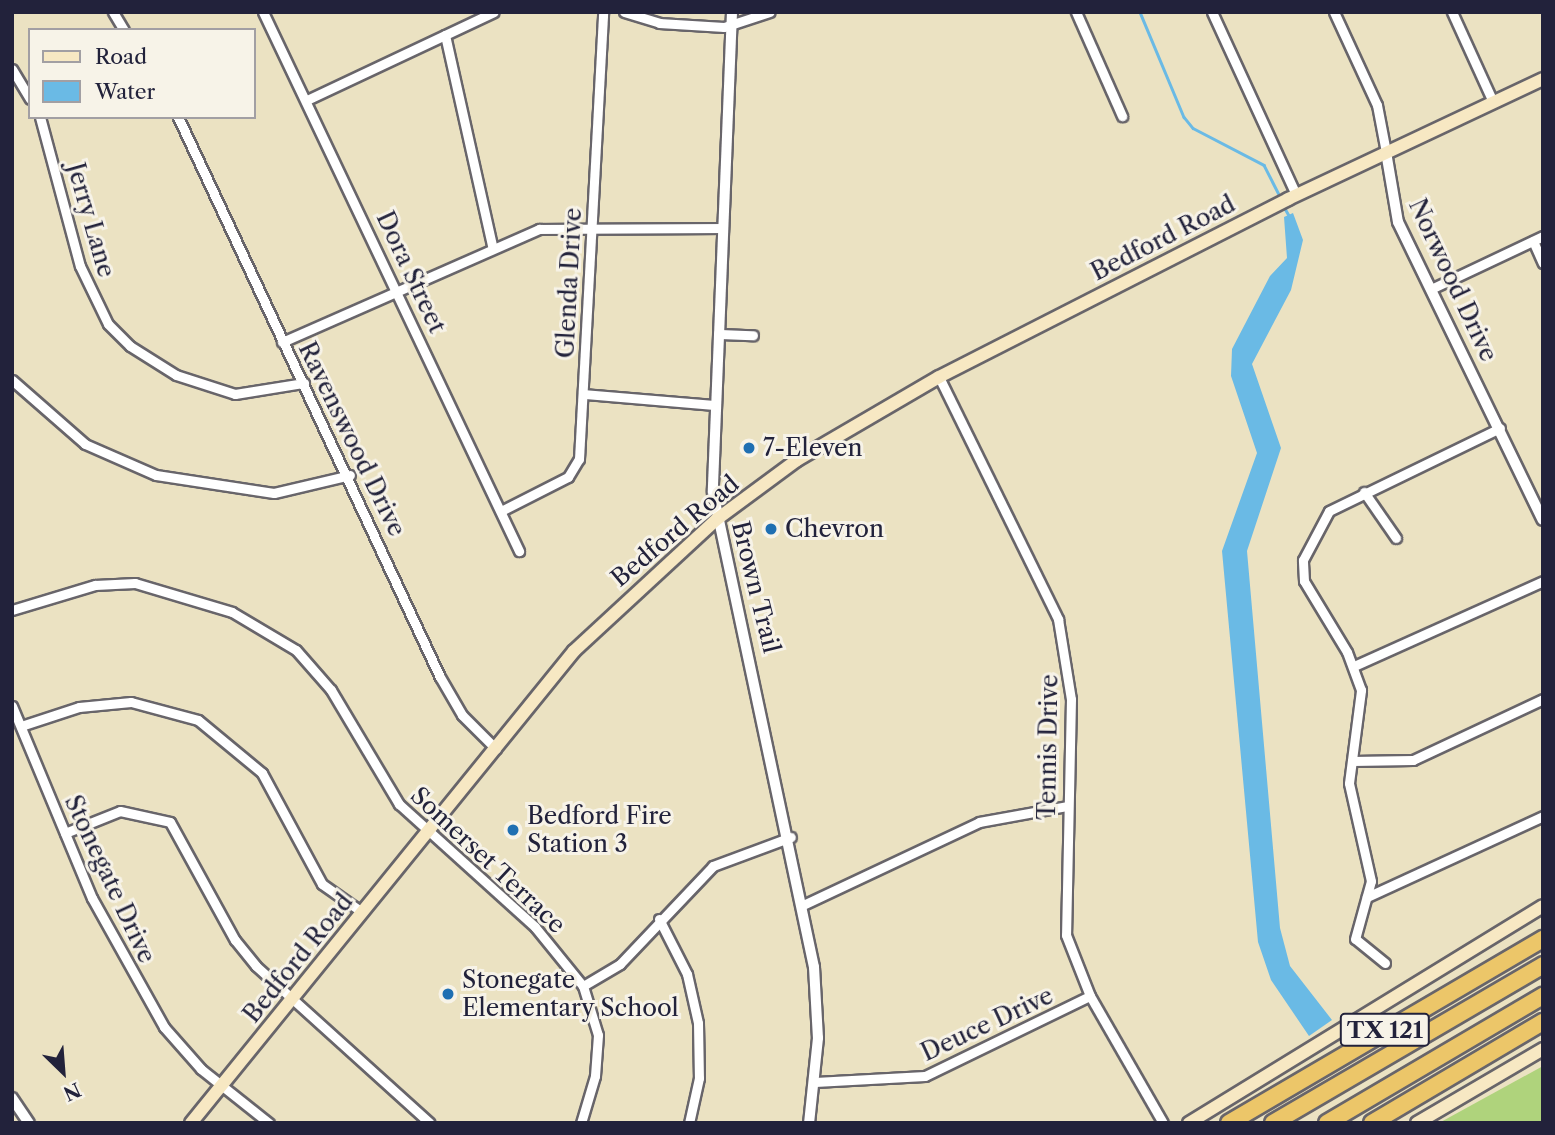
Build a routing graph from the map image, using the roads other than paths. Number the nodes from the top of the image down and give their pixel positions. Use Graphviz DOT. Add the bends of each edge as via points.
graph roads {
  1 [pos="113,12"];
  2 [pos="263,12"];
  3 [pos="494,12"];
  4 [pos="603,12"];
  5 [pos="624,12"];
  6 [pos="732,12"];
  7 [pos="770,12"];
  8 [pos="1076,12"];
  9 [pos="1212,12"];
  10 [pos="1334,12"];
  11 [pos="1452,12"];
  12 [pos="731,27"];
  13 [pos="123,28"];
  14 [pos="445,35"];
  15 [pos="12,69"];
  16 [pos="1543,79"];
  17 [pos="28,96"];
  18 [pos="309,99"];
  19 [pos="1493,102"];
  20 [pos="1122,116"];
  21 [pos="41,119"];
  22 [pos="179,119"];
  23 [pos="1386,152"];
  24 [pos="1287,199"];
  25 [pos="591,228"];
  26 [pos="722,228"];
  27 [pos="1543,236"];
  28 [pos="1533,241"];
  29 [pos="492,246"];
  30 [pos="1543,262"];
  31 [pos="1433,288"];
  32 [pos="397,289"];
  33 [pos="718,334"];
  34 [pos="753,335"];
  35 [pos="282,342"];
  36 [pos="939,377"];
  37 [pos="12,380"];
  38 [pos="304,383"];
  39 [pos="584,394"];
  40 [pos="716,405"];
  41 [pos="1500,428"];
  42 [pos="350,475"];
  43 [pos="1364,492"];
  44 [pos="501,511"];
  45 [pos="717,519"];
  46 [pos="1543,520"];
  47 [pos="1396,538"];
  48 [pos="519,551"];
  49 [pos="1543,581"];
  50 [pos="12,610"];
  51 [pos="1354,666"];
  52 [pos="1543,699"];
  53 [pos="12,706"];
  54 [pos="21,726"];
  55 [pos="496,749"];
  56 [pos="1352,761"];
  57 [pos="1067,806"];
  58 [pos="1543,816"];
  59 [pos="428,830"];
  60 [pos="65,833"];
  61 [pos="791,837"];
  62 [pos="1367,897"];
  63 [pos="803,905"];
  64 [pos="1543,906"];
  65 [pos="362,912"];
  66 [pos="659,919"];
  67 [pos="1543,939"];
  68 [pos="1385,963"];
  69 [pos="1543,965"];
  70 [pos="583,986"];
  71 [pos="1090,996"];
  72 [pos="1543,996"];
  73 [pos="291,1000"];
  74 [pos="1543,1022"];
  75 [pos="1543,1049"];
  76 [pos="815,1082"];
  77 [pos="222,1085"];
  78 [pos="12,1099"];
  79 [pos="582,1122"];
  80 [pos="29,1123"];
  81 [pos="191,1123"];
  82 [pos="269,1123"];
  83 [pos="430,1123"];
  84 [pos="689,1123"];
  85 [pos="809,1123"];
  86 [pos="1163,1123"];
  87 [pos="1189,1123"];
  88 [pos="1229,1123"];
  89 [pos="1273,1123"];
  90 [pos="1326,1123"];
  91 [pos="1372,1123"];
  92 [pos="1417,1123"];
  1 -- 13 [label="street"];
  2 -- 18 [label="street, Dora Street"];
  3 -- 14 [label="street"];
  4 -- 25 [label="street, Glenda Drive"];
  5 -- 12 [label="street" via="659,23"];
  6 -- 12 [label="street, Brown Trail"];
  7 -- 12 [label="street"];
  8 -- 20 [label="street"];
  9 -- 24 [label="street"];
  10 -- 23 [label="street, Norwood Drive" via="1377,105"];
  11 -- 19 [label="street"];
  12 -- 26 [label="street, Brown Trail"];
  14 -- 18 [label="street"];
  14 -- 29 [label="street"];
  15 -- 17 [label="street"];
  16 -- 19 [label="main road, Bedford Road"];
  18 -- 32 [label="street, Dora Street"];
  19 -- 23 [label="main road, Bedford Road"];
  21 -- 38 [label="street, Jerry Lane" via="80,266 108,324 130,346 176,375 227,393 253,395"];
  22 -- 35 [label="street, Ravenswood Drive"];
  23 -- 24 [label="main road, Bedford Road"];
  23 -- 31 [label="street, Norwood Drive" via="1398,222"];
  24 -- 36 [label="main road, Bedford Road"];
  25 -- 26 [label="street"];
  25 -- 29 [label="street" via="539,229"];
  25 -- 39 [label="street, Glenda Drive"];
  26 -- 33 [label="street, Brown Trail"];
  27 -- 28 [label="street"];
  28 -- 30 [label="street"];
  28 -- 31 [label="street"];
  29 -- 32 [label="street"];
  31 -- 41 [label="street, Norwood Drive"];
  32 -- 35 [label="street"];
  32 -- 44 [label="street, Dora Street"];
  33 -- 34 [label="street"];
  33 -- 40 [label="street, Brown Trail"];
  35 -- 38 [label="street, Ravenswood Drive"];
  36 -- 45 [label="main road, Bedford Road" via="797,460"];
  36 -- 57 [label="street, Tennis Drive" via="1058,619 1070,677"];
  37 -- 42 [label="street" via="85,444 156,475 274,493"];
  38 -- 42 [label="street, Ravenswood Drive"];
  39 -- 40 [label="street"];
  39 -- 44 [label="street, Glenda Drive" via="575,469"];
  40 -- 45 [label="street, Brown Trail"];
  41 -- 43 [label="street"];
  41 -- 46 [label="street, Norwood Drive"];
  42 -- 55 [label="street, Ravenswood Drive" via="452,700"];
  43 -- 47 [label="street"];
  43 -- 51 [label="street" via="1322,517 1302,570"];
  44 -- 48 [label="street, Dora Street"];
  45 -- 55 [label="main road, Bedford Road" via="574,651"];
  45 -- 61 [label="street, Brown Trail"];
  49 -- 51 [label="street"];
  50 -- 59 [label="street, Somerset Terrace" via="95,585 135,583 267,629 321,676 388,790"];
  51 -- 56 [label="street" via="1363,707"];
  52 -- 56 [label="street" via="1413,760"];
  53 -- 54 [label="street, Stonegate Drive"];
  54 -- 60 [label="street, Stonegate Drive"];
  54 -- 65 [label="street" via="79,707 131,702 198,720 262,773 322,884"];
  55 -- 59 [label="main road, Bedford Road"];
  56 -- 62 [label="street" via="1349,783 1371,867"];
  57 -- 63 [label="street" via="979,822"];
  57 -- 71 [label="street, Tennis Drive" via="1066,936"];
  58 -- 62 [label="street"];
  59 -- 65 [label="main road, Bedford Road"];
  59 -- 70 [label="street, Somerset Terrace" via="535,927"];
  60 -- 73 [label="street" via="120,811 170,822 234,940"];
  60 -- 77 [label="street, Stonegate Drive" via="107,927 164,1027"];
  61 -- 63 [label="street, Brown Trail"];
  61 -- 66 [label="street" via="713,866"];
  62 -- 68 [label="street" via="1355,939"];
  63 -- 76 [label="street, Brown Trail" via="819,1015"];
  64 -- 87 [label="main road"];
  65 -- 73 [label="main road, Bedford Road"];
  66 -- 70 [label="street" via="620,964"];
  66 -- 84 [label="street" via="687,974 698,1023 699,1078"];
  67 -- 88 [label="highway, TX 121"];
  69 -- 89 [label="highway"];
  70 -- 79 [label="street, Somerset Terrace" via="598,1035 595,1076"];
  71 -- 76 [label="street, Deuce Drive" via="925,1076"];
  71 -- 86 [label="street, Tennis Drive"];
  72 -- 90 [label="highway"];
  73 -- 77 [label="main road, Bedford Road"];
  73 -- 83 [label="street"];
  74 -- 91 [label="highway, TX 121"];
  75 -- 92 [label="main road"];
  76 -- 85 [label="street, Brown Trail"];
  77 -- 81 [label="main road, Bedford Road"];
  77 -- 82 [label="street, Stonegate Drive"];
  78 -- 80 [label="street"];
}
